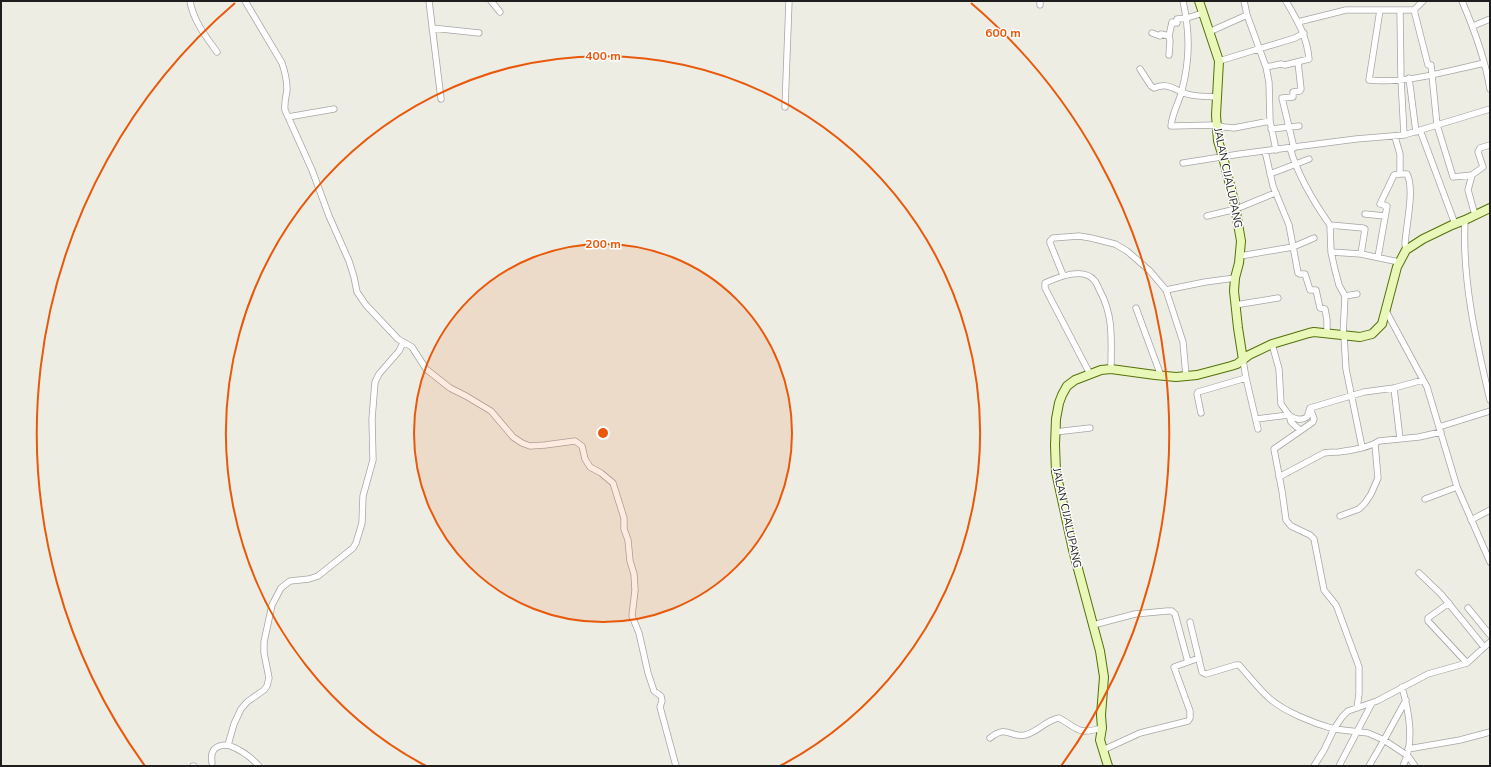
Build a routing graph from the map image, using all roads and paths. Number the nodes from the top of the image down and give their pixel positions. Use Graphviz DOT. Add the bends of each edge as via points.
graph roads {
  1 [pos="190,1"];
  2 [pos="245,1"];
  3 [pos="429,1"];
  4 [pos="491,1"];
  5 [pos="789,1"];
  6 [pos="1183,1"];
  7 [pos="1199,1"];
  8 [pos="1244,1"];
  9 [pos="1286,1"];
  10 [pos="1423,1"];
  11 [pos="1462,1"];
  12 [pos="1380,10"];
  13 [pos="1400,10"];
  14 [pos="1414,10"];
  15 [pos="500,12"];
  16 [pos="1203,12"];
  17 [pos="1247,15"];
  18 [pos="1187,18"];
  19 [pos="1490,19"];
  20 [pos="1298,22"];
  21 [pos="1473,26"];
  22 [pos="432,28"];
  23 [pos="1209,32"];
  24 [pos="479,33"];
  25 [pos="1152,33"];
  26 [pos="1304,33"];
  27 [pos="1169,36"];
  28 [pos="1259,49"];
  29 [pos="217,52"];
  30 [pos="1169,55"];
  31 [pos="1219,61"];
  32 [pos="1298,62"];
  33 [pos="1484,63"];
  34 [pos="1266,66"];
  35 [pos="1140,69"];
  36 [pos="1433,75"];
  37 [pos="1409,78"];
  38 [pos="1401,79"];
  39 [pos="1489,81"];
  40 [pos="1490,89"];
  41 [pos="1182,91"];
  42 [pos="1216,97"];
  43 [pos="441,99"];
  44 [pos="785,107"];
  45 [pos="1490,108"];
  46 [pos="334,109"];
  47 [pos="288,118"];
  48 [pos="1270,121"];
  49 [pos="1216,125"];
  50 [pos="1437,125"];
  51 [pos="1299,126"];
  52 [pos="1289,127"];
  53 [pos="1271,129"];
  54 [pos="1418,131"];
  55 [pos="1404,135"];
  56 [pos="1395,137"];
  57 [pos="1490,145"];
  58 [pos="1292,148"];
  59 [pos="1276,150"];
  60 [pos="1265,151"];
  61 [pos="1224,157"];
  62 [pos="1309,159"];
  63 [pos="1183,163"];
  64 [pos="1294,164"];
  65 [pos="1270,174"];
  66 [pos="1400,174"];
  67 [pos="1472,175"];
  68 [pos="1276,193"];
  69 [pos="1236,208"];
  70 [pos="1490,208"];
  71 [pos="1365,214"];
  72 [pos="1475,215"];
  73 [pos="1207,216"];
  74 [pos="1385,216"];
  75 [pos="1465,220"];
  76 [pos="1455,224"];
  77 [pos="1330,225"];
  78 [pos="1314,238"];
  79 [pos="1294,247"];
  80 [pos="1406,250"];
  81 [pos="1331,252"];
  82 [pos="1361,254"];
  83 [pos="1240,256"];
  84 [pos="1378,257"];
  85 [pos="1399,262"];
  86 [pos="1063,275"];
  87 [pos="1235,278"];
  88 [pos="1166,290"];
  89 [pos="1357,294"];
  90 [pos="1345,296"];
  91 [pos="1278,298"];
  92 [pos="1235,305"];
  93 [pos="1136,308"];
  94 [pos="1386,311"];
  95 [pos="1327,334"];
  96 [pos="1344,335"];
  97 [pos="403,343"];
  98 [pos="1272,344"];
  99 [pos="1243,360"];
  100 [pos="1111,369"];
  101 [pos="1090,374"];
  102 [pos="1161,376"];
  103 [pos="1186,376"];
  104 [pos="1246,378"];
  105 [pos="1423,380"];
  106 [pos="1394,388"];
  107 [pos="1351,396"];
  108 [pos="1490,400"];
  109 [pos="1310,408"];
  110 [pos="1490,410"];
  111 [pos="1201,413"];
  112 [pos="1288,414"];
  113 [pos="1256,419"];
  114 [pos="1090,428"];
  115 [pos="1258,429"];
  116 [pos="1440,429"];
  117 [pos="1300,430"];
  118 [pos="1055,432"];
  119 [pos="1400,439"];
  120 [pos="1375,444"];
  121 [pos="1362,447"];
  122 [pos="1279,477"];
  123 [pos="1457,487"];
  124 [pos="1425,499"];
  125 [pos="1490,510"];
  126 [pos="1340,516"];
  127 [pos="1471,520"];
  128 [pos="1490,562"];
  129 [pos="1419,573"];
  130 [pos="1449,603"];
  131 [pos="1468,608"];
  132 [pos="1190,622"];
  133 [pos="1092,625"];
  134 [pos="1490,635"];
  135 [pos="1490,642"];
  136 [pos="1484,647"];
  137 [pos="1199,658"];
  138 [pos="1188,662"];
  139 [pos="1467,663"];
  140 [pos="1402,687"];
  141 [pos="1406,700"];
  142 [pos="1372,703"];
  143 [pos="1357,708"];
  144 [pos="1102,728"];
  145 [pos="1334,729"];
  146 [pos="1358,732"];
  147 [pos="1490,732"];
  148 [pos="990,738"];
  149 [pos="1384,740"];
  150 [pos="228,745"];
  151 [pos="1408,749"];
  152 [pos="1103,750"];
  153 [pos="1408,756"];
  154 [pos="212,763"];
  155 [pos="259,766"];
  156 [pos="676,766"];
  157 [pos="1108,766"];
  158 [pos="1314,766"];
  159 [pos="1339,766"];
  160 [pos="1369,766"];
  161 [pos="1403,766"];
  162 [pos="1415,766"];
  1 -- 29 [label="street" via="201,29"];
  2 -- 47 [label="street" via="282,63 286,75 284,103"];
  3 -- 22 [label="street"];
  4 -- 15 [label="street"];
  5 -- 44 [label="street"];
  6 -- 18 [label="street"];
  7 -- 16 [label="street, JALAN CIJALUPANG"];
  8 -- 17 [label="street"];
  9 -- 20 [label="street"];
  10 -- 14 [label="street"];
  11 -- 21 [label="street"];
  12 -- 13 [label="street"];
  12 -- 20 [label="street" via="1346,10"];
  12 -- 38 [label="street" via="1368,80"];
  13 -- 14 [label="street"];
  13 -- 38 [label="street"];
  14 -- 36 [label="street"];
  16 -- 18 [label="street"];
  16 -- 23 [label="street, JALAN CIJALUPANG"];
  17 -- 23 [label="street"];
  17 -- 28 [label="street"];
  18 -- 27 [label="street" via="1177,19 1177,23 1172,22"];
  18 -- 41 [label="street" via="1189,48"];
  19 -- 21 [label="street"];
  20 -- 26 [label="street"];
  21 -- 33 [label="street"];
  22 -- 24 [label="street"];
  22 -- 43 [label="street"];
  23 -- 31 [label="street, JALAN CIJALUPANG"];
  25 -- 27 [label="street"];
  26 -- 28 [label="street"];
  26 -- 32 [label="street" via="1309,59"];
  27 -- 30 [label="street"];
  28 -- 31 [label="street"];
  28 -- 34 [label="street"];
  31 -- 42 [label="street, JALAN CIJALUPANG"];
  32 -- 34 [label="street"];
  32 -- 52 [label="street" via="1301,89 1294,92 1293,97 1282,98"];
  33 -- 36 [label="street"];
  33 -- 39 [label="street"];
  34 -- 48 [label="street"];
  35 -- 41 [label="street" via="1154,88 1162,85 1172,86"];
  36 -- 37 [label="street"];
  36 -- 50 [label="street"];
  37 -- 38 [label="street"];
  37 -- 54 [label="street"];
  38 -- 55 [label="street"];
  39 -- 40 [label="street"];
  41 -- 42 [label="street"];
  41 -- 49 [label="street" via="1172,116 1171,126"];
  42 -- 49 [label="street, JALAN CIJALUPANG"];
  45 -- 50 [label="street"];
  46 -- 47 [label="street"];
  47 -- 97 [label="street" via="349,261 358,295"];
  48 -- 49 [label="street" via="1234,128"];
  48 -- 53 [label="street"];
  49 -- 61 [label="street, JALAN CIJALUPANG"];
  50 -- 54 [label="street"];
  50 -- 67 [label="street" via="1453,177"];
  51 -- 52 [label="street"];
  52 -- 53 [label="street"];
  52 -- 58 [label="street"];
  53 -- 59 [label="street"];
  54 -- 55 [label="street"];
  54 -- 76 [label="street"];
  55 -- 56 [label="street"];
  56 -- 58 [label="street" via="1356,139"];
  56 -- 66 [label="street" via="1400,154"];
  57 -- 67 [label="street" via="1478,150 1483,166"];
  58 -- 59 [label="street"];
  58 -- 64 [label="street"];
  59 -- 60 [label="street"];
  60 -- 61 [label="street"];
  60 -- 65 [label="street"];
  61 -- 63 [label="street"];
  61 -- 69 [label="street, JALAN CIJALUPANG"];
  62 -- 64 [label="street"];
  64 -- 65 [label="street"];
  64 -- 77 [label="street" via="1317,207"];
  65 -- 68 [label="street"];
  66 -- 74 [label="street" via="1394,175 1380,204 1387,206"];
  66 -- 80 [label="street" via="1407,174 1410,183"];
  67 -- 72 [label="street" via="1468,190"];
  68 -- 69 [label="street"];
  68 -- 79 [label="street"];
  69 -- 73 [label="street"];
  69 -- 83 [label="street, JALAN CIJALUPANG" via="1241,241"];
  70 -- 72 [label="street"];
  71 -- 74 [label="street"];
  72 -- 75 [label="street"];
  74 -- 84 [label="street"];
  75 -- 76 [label="street"];
  75 -- 108 [label="street" via="1464,247 1474,327"];
  76 -- 80 [label="street"];
  77 -- 81 [label="street"];
  77 -- 82 [label="street" via="1364,229"];
  78 -- 79 [label="street"];
  79 -- 83 [label="street"];
  79 -- 95 [label="street" via="1298,273 1305,274 1310,290 1316,290 1320,308 1325,309"];
  80 -- 85 [label="street"];
  81 -- 82 [label="street"];
  81 -- 90 [label="street" via="1339,285"];
  82 -- 84 [label="street"];
  83 -- 87 [label="street, JALAN CIJALUPANG"];
  84 -- 85 [label="street"];
  85 -- 94 [label="street"];
  86 -- 88 [label="street" via="1050,241 1053,238 1079,236 1115,244 1127,251"];
  86 -- 100 [label="street" via="1080,274 1095,280 1109,309"];
  86 -- 101 [label="street" via="1045,283 1044,288"];
  87 -- 88 [label="street"];
  87 -- 92 [label="street, JALAN CIJALUPANG"];
  88 -- 103 [label="street" via="1183,342"];
  89 -- 90 [label="street"];
  90 -- 96 [label="street"];
  91 -- 92 [label="street"];
  92 -- 99 [label="street, JALAN CIJALUPANG"];
  93 -- 102 [label="street"];
  94 -- 96 [label="street" via="1382,324 1372,334 1360,337"];
  94 -- 105 [label="street"];
  95 -- 96 [label="street"];
  95 -- 98 [label="street" via="1314,332"];
  96 -- 107 [label="street" via="1346,370"];
  97 -- 150 [label="street" via="375,382 372,419 373,460 363,496 362,523 356,543 318,576 290,581 281,588 272,604 264,642 269,678 267,686 241,709"];
  97 -- 156 [label="street" via="412,347 426,369 450,388 491,411 513,437 530,446 575,441 582,446 590,467 613,483 624,518 634,574 632,616 639,632 654,690 661,696 660,707"];
  98 -- 99 [label="street"];
  98 -- 112 [label="street" via="1278,369 1281,404"];
  99 -- 103 [label="street, JALAN CIJALUPANG" via="1214,372"];
  99 -- 104 [label="street"];
  100 -- 101 [label="street, JALAN CIJALUPANG"];
  100 -- 102 [label="street, JALAN CIJALUPANG"];
  101 -- 118 [label="street, JALAN CIJALUPANG" via="1075,380 1064,390 1059,402"];
  102 -- 103 [label="street, JALAN CIJALUPANG"];
  104 -- 111 [label="street" via="1198,392"];
  104 -- 113 [label="street"];
  105 -- 106 [label="street"];
  105 -- 116 [label="street"];
  106 -- 107 [label="street"];
  106 -- 119 [label="street"];
  107 -- 109 [label="street"];
  107 -- 121 [label="street"];
  109 -- 112 [label="street" via="1305,419 1295,419"];
  109 -- 117 [label="street" via="1314,421"];
  110 -- 116 [label="street"];
  112 -- 113 [label="street"];
  112 -- 117 [label="street"];
  113 -- 115 [label="street"];
  114 -- 118 [label="street"];
  116 -- 119 [label="street" via="1419,437"];
  116 -- 123 [label="street"];
  117 -- 122 [label="street" via="1274,449"];
  118 -- 133 [label="street, JALAN CIJALUPANG" via="1056,472"];
  119 -- 120 [label="street" via="1379,441"];
  120 -- 121 [label="street"];
  120 -- 126 [label="street" via="1378,478 1371,494 1359,509"];
  121 -- 122 [label="street" via="1324,453"];
  122 -- 143 [label="street" via="1286,520 1290,526 1314,539 1324,590 1336,605 1357,661 1360,680"];
  123 -- 124 [label="street"];
  123 -- 127 [label="street"];
  125 -- 127 [label="street"];
  127 -- 128 [label="street"];
  129 -- 130 [label="street"];
  130 -- 136 [label="street"];
  130 -- 139 [label="street" via="1428,618 1428,621"];
  131 -- 134 [label="street"];
  132 -- 137 [label="street"];
  133 -- 138 [label="street" via="1135,614 1172,612 1175,614"];
  133 -- 144 [label="street, JALAN CIJALUPANG" via="1104,677"];
  135 -- 136 [label="street"];
  136 -- 139 [label="street"];
  137 -- 138 [label="street"];
  137 -- 145 [label="street" via="1203,673 1239,666 1281,707"];
  138 -- 152 [label="street" via="1175,666 1174,669 1190,711 1188,721 1140,733"];
  139 -- 140 [label="street" via="1428,674"];
  140 -- 141 [label="street"];
  140 -- 142 [label="street"];
  141 -- 149 [label="street"];
  141 -- 151 [label="street" via="1410,721"];
  142 -- 143 [label="street"];
  142 -- 146 [label="street"];
  143 -- 145 [label="street" via="1345,713"];
  144 -- 148 [label="street" via="1081,731 1059,718 1050,720 1026,735 1005,731 996,732"];
  144 -- 152 [label="street, JALAN CIJALUPANG" via="1100,740"];
  145 -- 146 [label="street"];
  145 -- 158 [label="street"];
  146 -- 149 [label="street"];
  146 -- 159 [label="street"];
  147 -- 151 [label="street"];
  149 -- 153 [label="street"];
  149 -- 160 [label="street"];
  150 -- 154 [label="street" via="214,750 211,756"];
  150 -- 155 [label="street"];
  151 -- 153 [label="street"];
  152 -- 157 [label="street, JALAN CIJALUPANG"];
  153 -- 161 [label="street"];
  153 -- 162 [label="street"];
}
